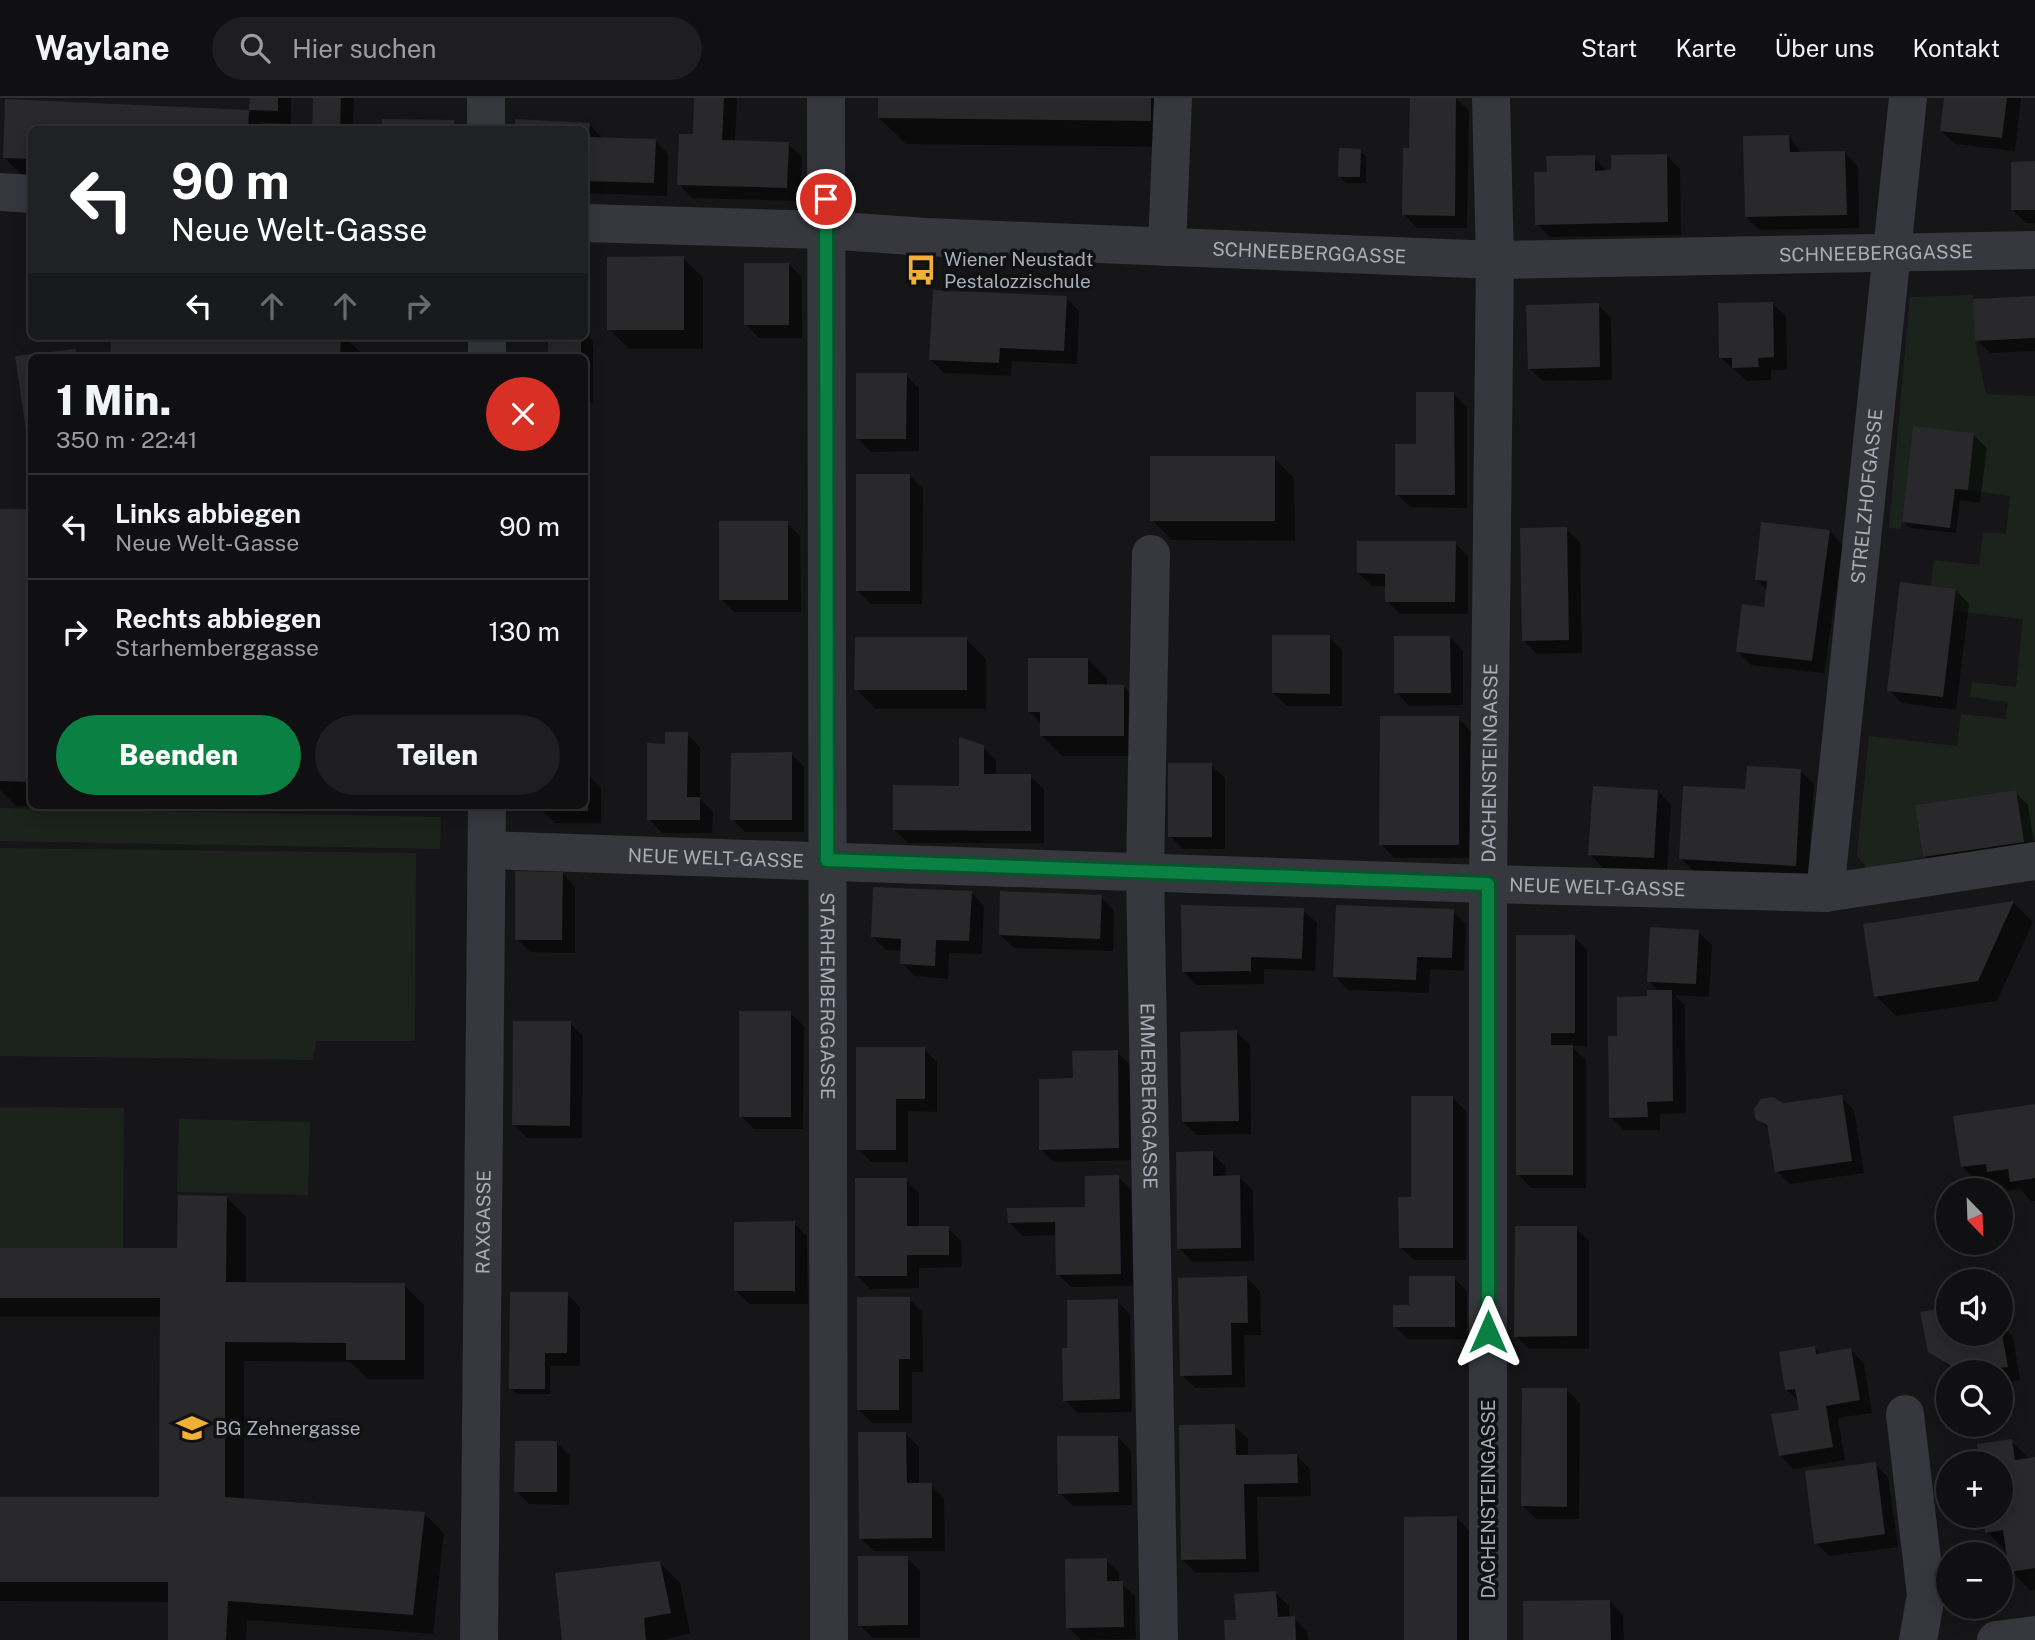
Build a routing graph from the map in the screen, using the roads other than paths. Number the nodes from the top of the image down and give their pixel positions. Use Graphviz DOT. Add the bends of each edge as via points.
graph roads {
  1 [pos="485,98"];
  2 [pos="826,98"];
  3 [pos="1173,98"];
  4 [pos="1491,98"];
  5 [pos="1908,98"];
  6 [pos="486,126"];
  7 [pos="0,192"];
  8 [pos="28,194"];
  9 [pos="588,223"];
  10 [pos="826,230"];
  11 [pos="1167,247"];
  12 [pos="2035,250"];
  13 [pos="1893,252"];
  14 [pos="1495,260"];
  15 [pos="1151,554"];
  16 [pos="486,809"];
  17 [pos="486,850"];
  18 [pos="827,860"];
  19 [pos="2035,862"];
  20 [pos="1145,872"];
  21 [pos="1488,884"];
  22 [pos="1825,893"];
  23 [pos="1905,1414"];
  24 [pos="2035,1634"];
  25 [pos="479,1640"];
  26 [pos="830,1640"];
  27 [pos="1159,1640"];
  28 [pos="1488,1640"];
  29 [pos="1918,1640"];
  30 [pos="1996,1640"];
  1 -- 6 [label="street"];
  2 -- 10 [label="street, STARHEMBERGGASSE"];
  3 -- 11 [label="street"];
  4 -- 14 [label="street, DACHENSTEINGASSE"];
  5 -- 13 [label="street, STRELZHOFGASSE"];
  7 -- 8 [label="street"];
  9 -- 10 [label="street, SCHNEEBERGGASSE"];
  10 -- 11 [label="street, SCHNEEBERGGASSE"];
  10 -- 18 [label="street, STARHEMBERGGASSE"];
  11 -- 14 [label="street, SCHNEEBERGGASSE"];
  12 -- 13 [label="street, SCHNEEBERGGASSE"];
  13 -- 14 [label="street, SCHNEEBERGGASSE"];
  13 -- 22 [label="street, STRELZHOFGASSE"];
  14 -- 21 [label="street, DACHENSTEINGASSE"];
  15 -- 20 [label="street, EMMERBERGGASSE"];
  16 -- 17 [label="street, RAXGASSE"];
  17 -- 18 [label="street, NEUE WELT-GASSE"];
  17 -- 25 [label="street, RAXGASSE"];
  18 -- 20 [label="street, NEUE WELT-GASSE"];
  18 -- 26 [label="street, STARHEMBERGGASSE"];
  19 -- 22 [label="street, NEUE WELT-GASSE"];
  20 -- 21 [label="street, NEUE WELT-GASSE"];
  20 -- 27 [label="street, EMMERBERGGASSE"];
  21 -- 22 [label="street, NEUE WELT-GASSE"];
  21 -- 28 [label="street, DACHENSTEINGASSE"];
  23 -- 29 [label="street" via="1926,1595"];
  24 -- 30 [label="street"];
}
